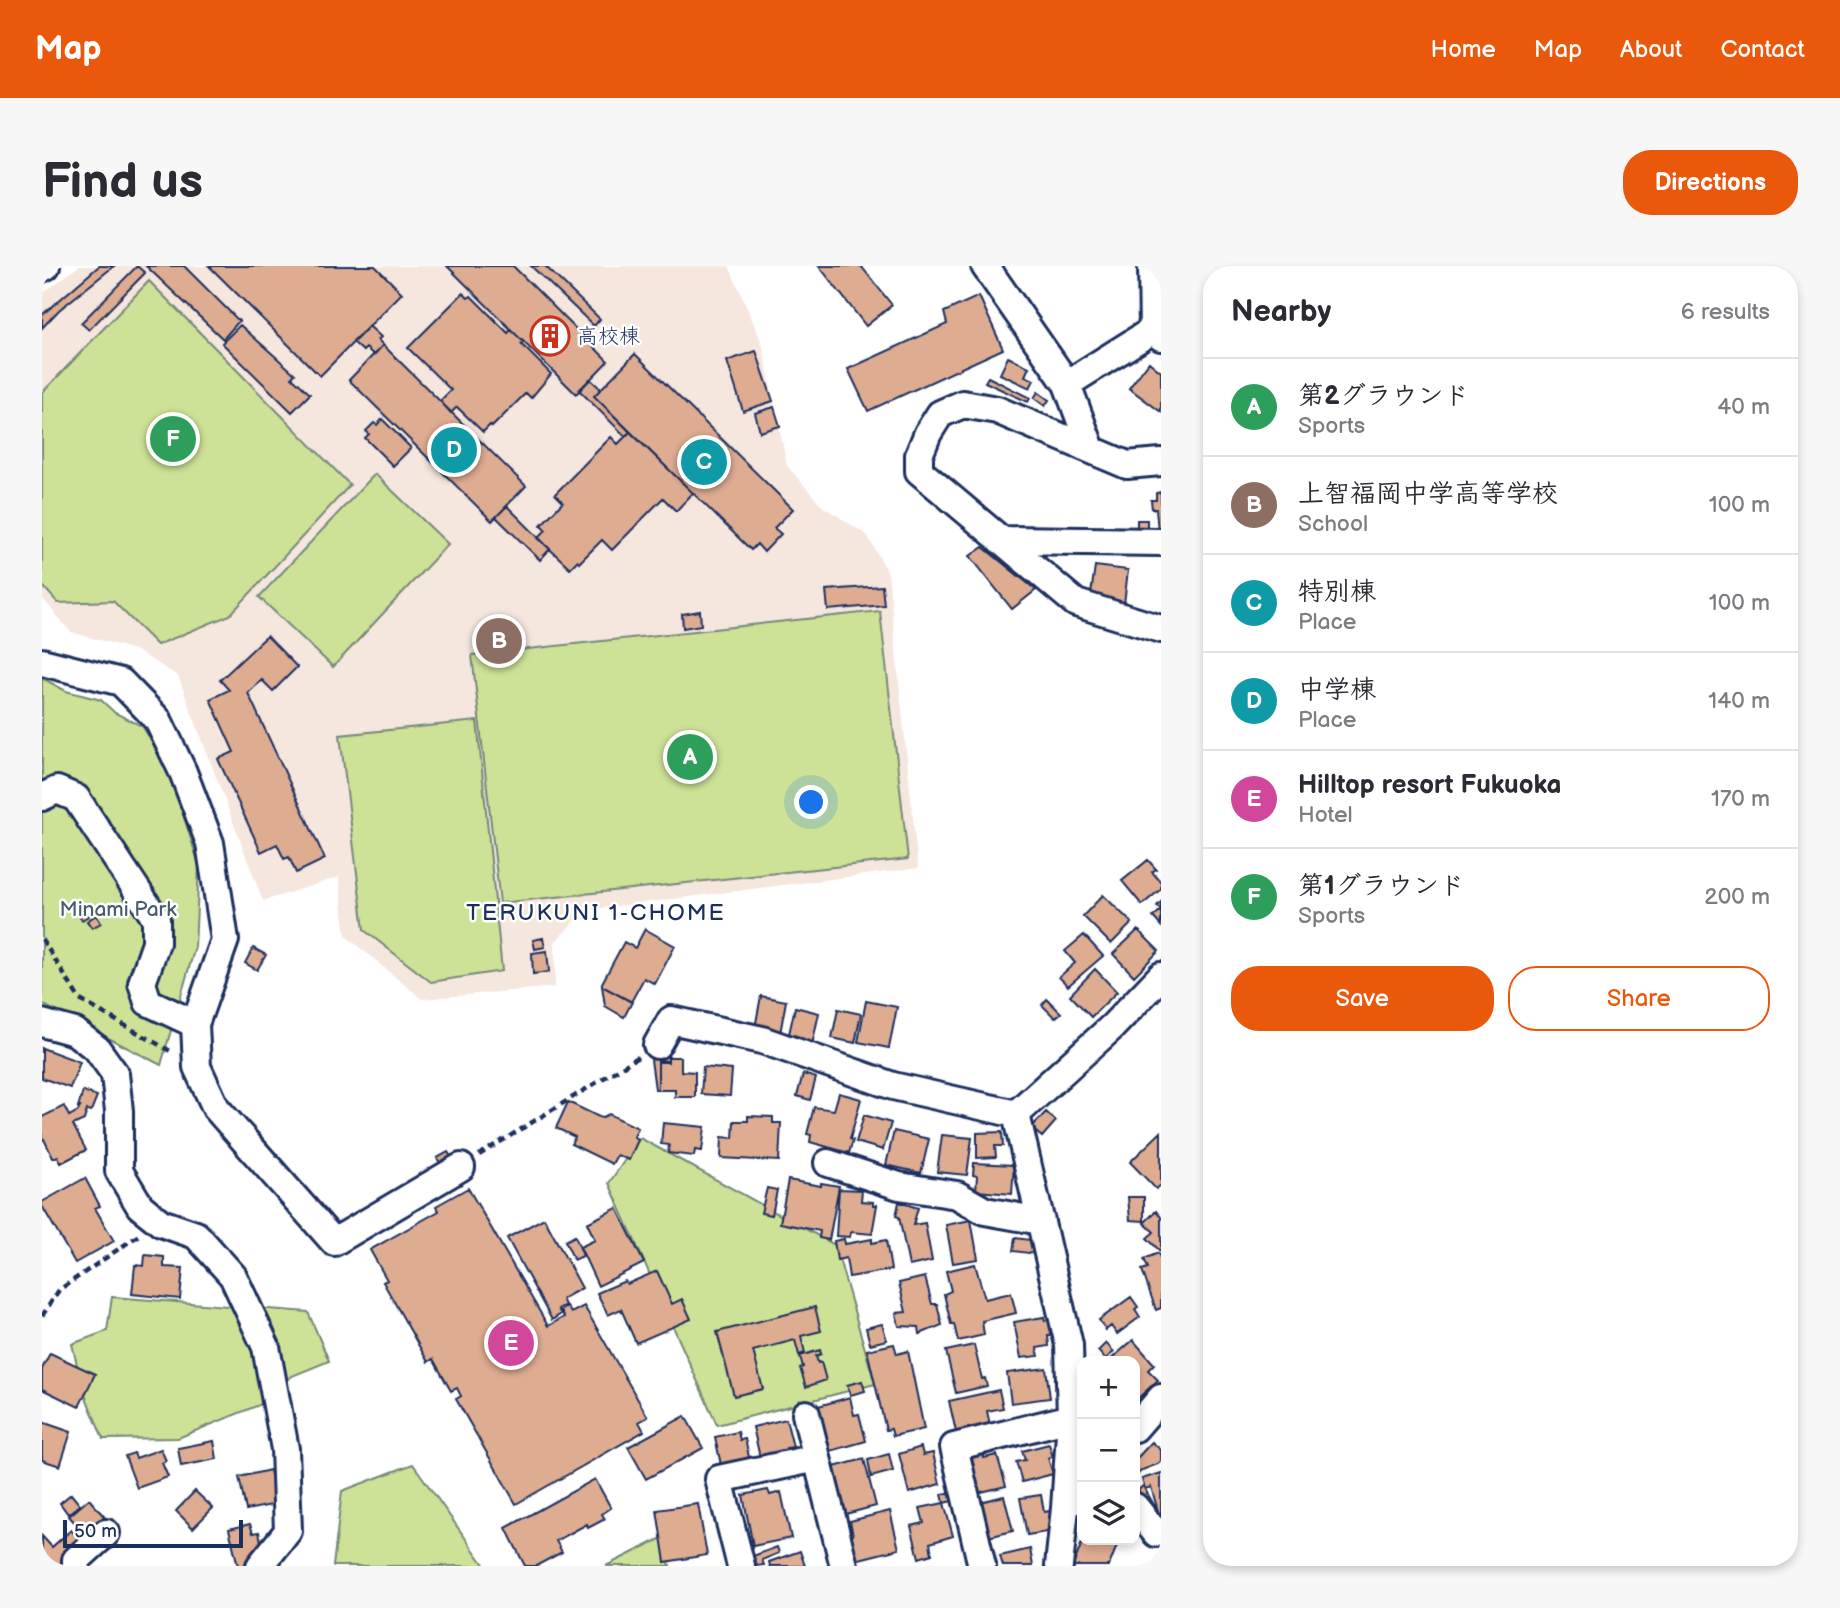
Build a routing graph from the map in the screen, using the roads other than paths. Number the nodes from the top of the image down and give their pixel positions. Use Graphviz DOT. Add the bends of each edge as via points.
graph roads {
  1 [pos="985,266"];
  2 [pos="1152,266"];
  3 [pos="1157,334"];
  4 [pos="1067,384"];
  5 [pos="1091,449"];
  6 [pos="1161,462"];
  7 [pos="1000,540"];
  8 [pos="1161,542"];
  9 [pos="1161,629"];
  10 [pos="42,662"];
  11 [pos="42,797"];
  12 [pos="1161,976"];
  13 [pos="42,1023"];
  14 [pos="195,1024"];
  15 [pos="657,1045"];
  16 [pos="1016,1114"];
  17 [pos="828,1163"];
  18 [pos="461,1167"];
  19 [pos="1041,1222"];
  20 [pos="1161,1398"];
  21 [pos="806,1414"];
  22 [pos="1071,1418"];
  23 [pos="1140,1422"];
  24 [pos="817,1458"];
  25 [pos="1074,1498"];
  26 [pos="1140,1513"];
  27 [pos="1161,1532"];
  28 [pos="106,1533"];
  29 [pos="76,1566"];
  30 [pos="260,1566"];
  31 [pos="741,1566"];
  32 [pos="844,1566"];
  33 [pos="982,1566"];
  34 [pos="1059,1566"];
  1 -- 4 [label="street"];
  2 -- 3 [label="street"];
  3 -- 4 [label="street"];
  4 -- 5 [label="street"];
  5 -- 6 [label="street" via="1127,465"];
  5 -- 7 [label="street" via="997,410 963,404 940,414 919,455 919,471"];
  7 -- 8 [label="street"];
  7 -- 9 [label="street" via="1076,603"];
  10 -- 14 [label="street" via="121,682 158,720 183,772 210,844 225,940"];
  11 -- 14 [label="street" via="57,790 76,798 156,919 156,943 142,983 148,1002"];
  12 -- 16 [label="street"];
  13 -- 30 [label="street" via="75,1032 97,1049 116,1074 119,1171 140,1206 161,1223 196,1235 233,1276 265,1347 285,1448 288,1531"];
  14 -- 18 [label="street" via="197,1067 216,1108 334,1242"];
  15 -- 16 [label="street" via="671,1020 762,1040 893,1086"];
  16 -- 19 [label="street"];
  17 -- 19 [label="street" via="899,1186 957,1195 985,1211"];
  19 -- 22 [label="street" via="1069,1345"];
  20 -- 23 [label="street"];
  21 -- 24 [label="street"];
  22 -- 25 [label="street"];
  22 -- 33 [label="street" via="954,1447"];
  24 -- 31 [label="street" via="719,1479"];
  24 -- 32 [label="street"];
  25 -- 34 [label="street"];
  26 -- 27 [label="street" via="1156,1533"];
  28 -- 29 [label="street" via="76,1560"];
}
